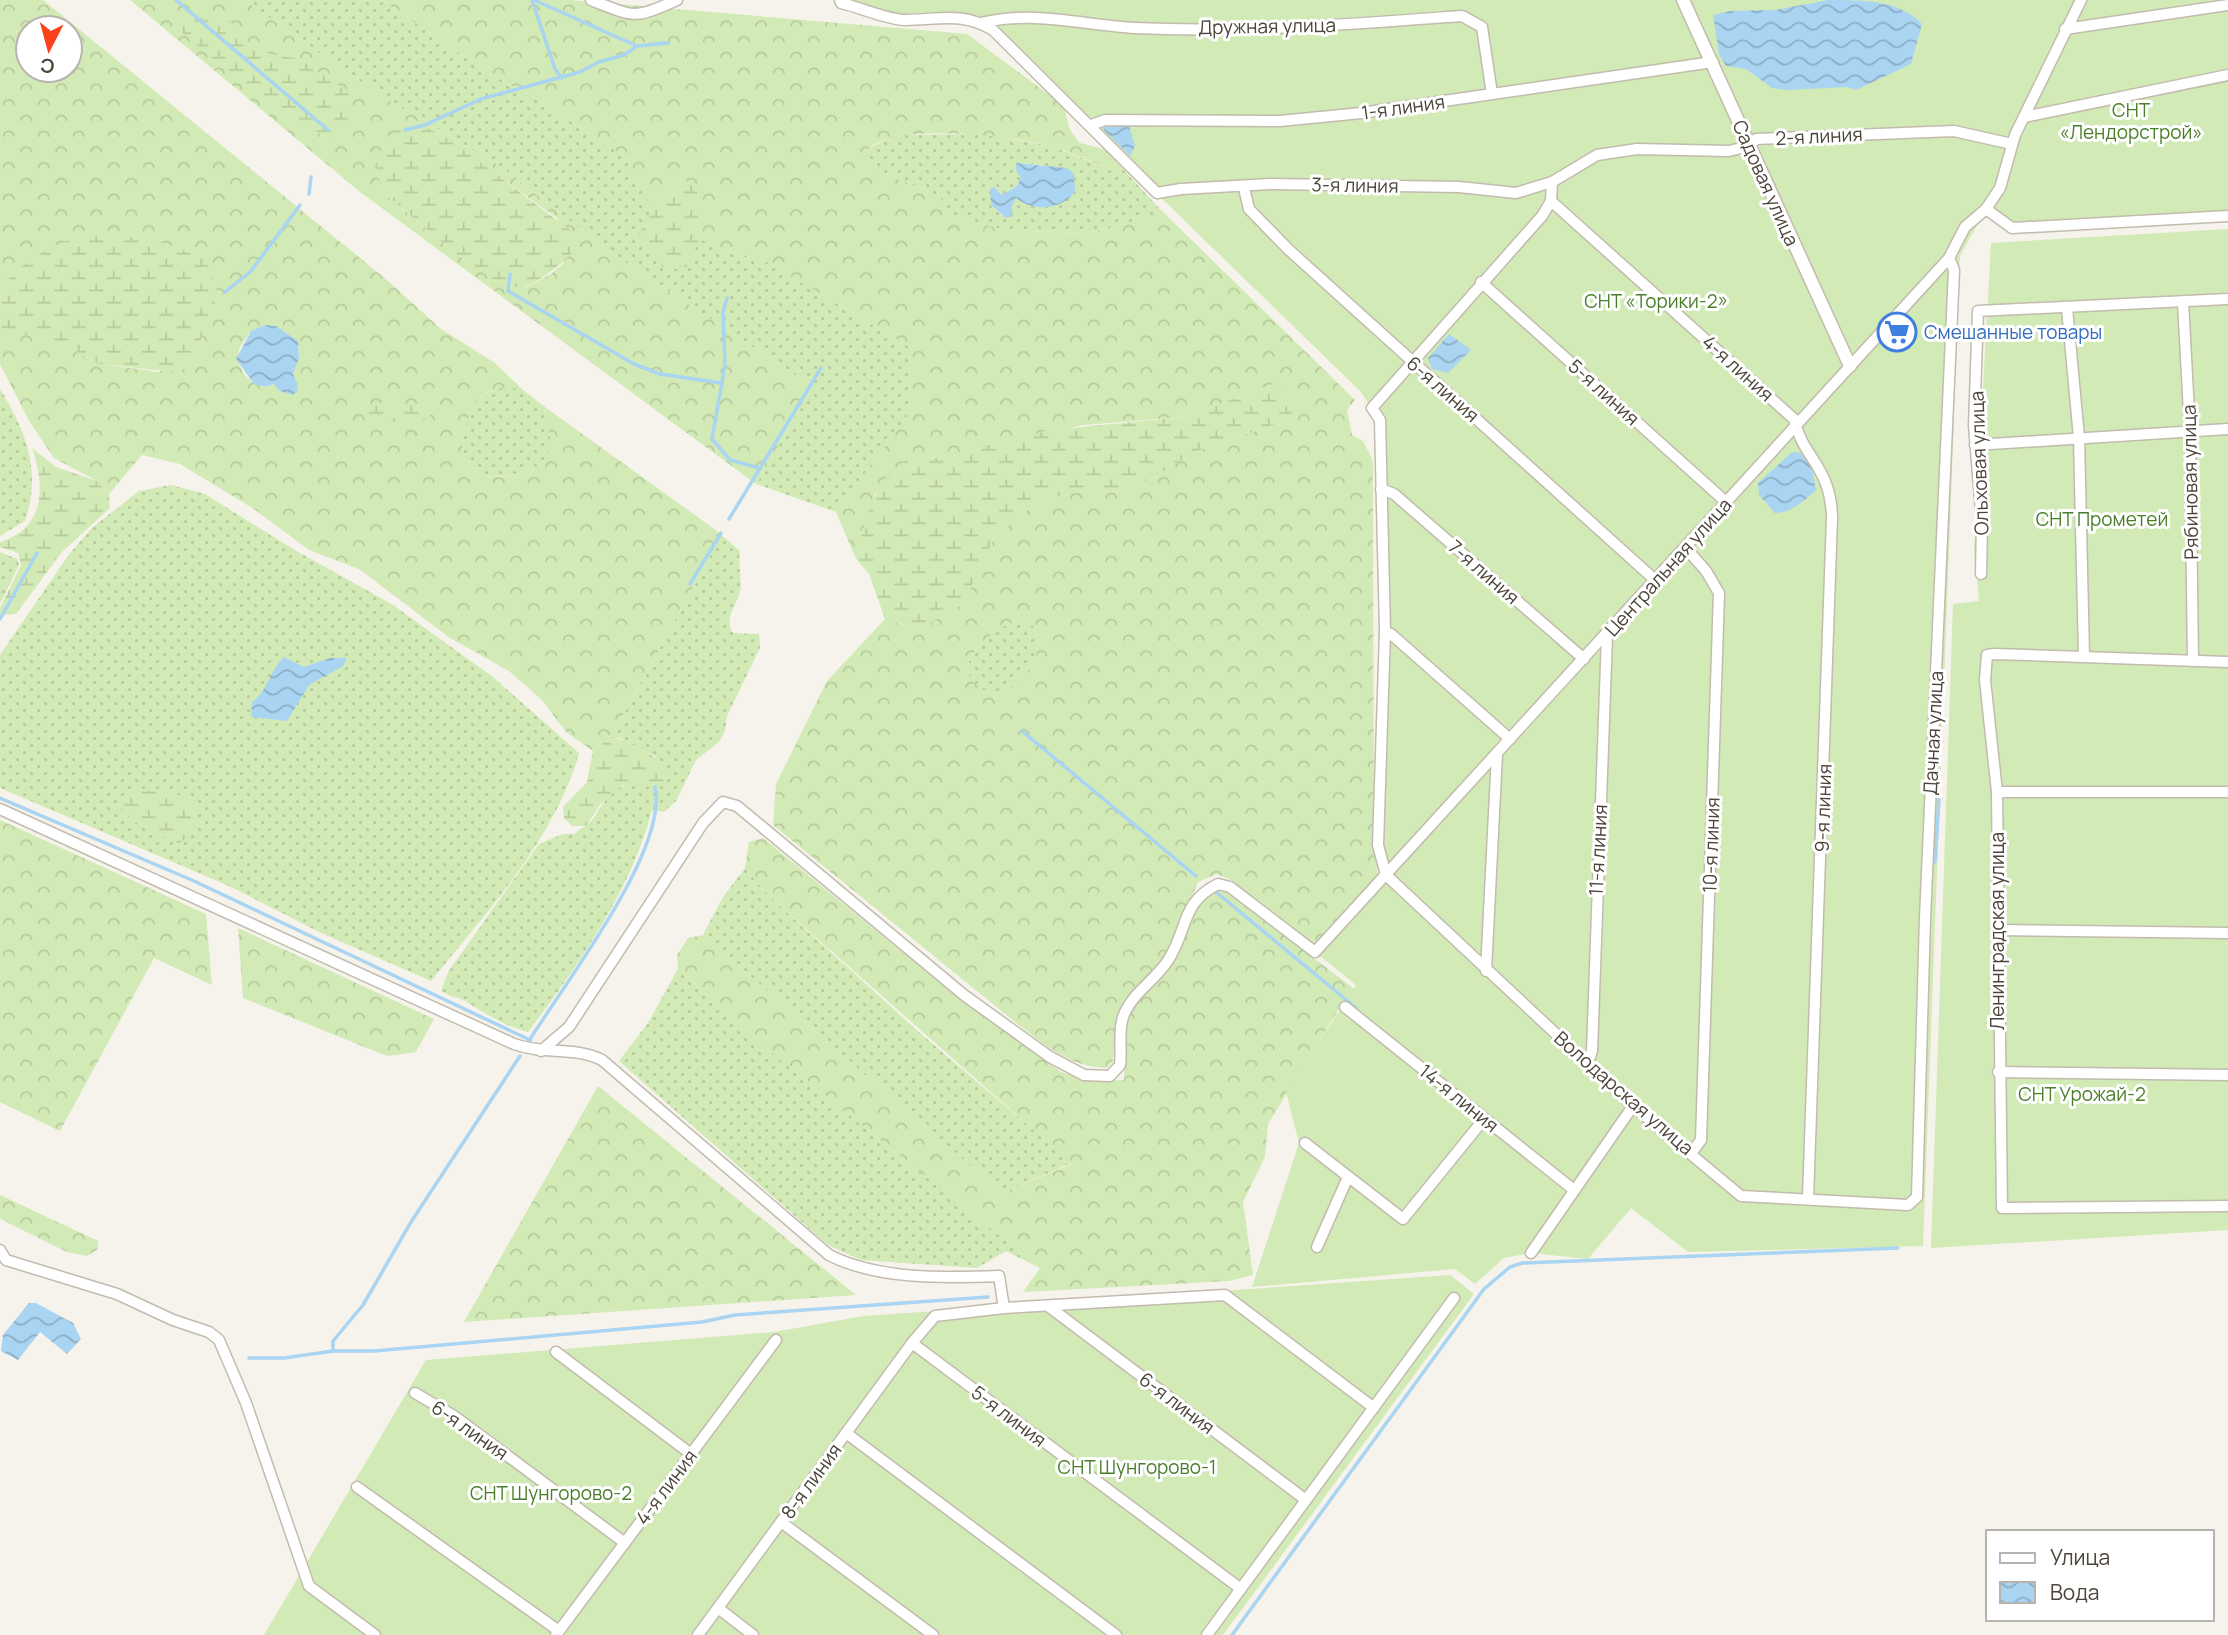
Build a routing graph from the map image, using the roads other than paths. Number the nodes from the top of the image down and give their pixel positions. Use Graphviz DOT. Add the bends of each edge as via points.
graph roads {
  1 [pos="591,0"];
  2 [pos="677,0"];
  3 [pos="840,0"];
  4 [pos="1683,0"];
  5 [pos="2081,0"];
  6 [pos="2228,5"];
  7 [pos="981,23"];
  8 [pos="2066,29"];
  9 [pos="1713,62"];
  10 [pos="2228,75"];
  11 [pos="1492,94"];
  12 [pos="2024,117"];
  13 [pos="1091,125"];
  14 [pos="2012,144"];
  15 [pos="1749,146"];
  16 [pos="1552,182"];
  17 [pos="1244,188"];
  18 [pos="1551,201"];
  19 [pos="1986,209"];
  20 [pos="2228,216"];
  21 [pos="1949,258"];
  22 [pos="1481,282"];
  23 [pos="2228,299"];
  24 [pos="2183,302"];
  25 [pos="2067,308"];
  26 [pos="1413,363"];
  27 [pos="1850,366"];
  28 [pos="1796,426"];
  29 [pos="2228,429"];
  30 [pos="2190,431"];
  31 [pos="2079,438"];
  32 [pos="1975,445"];
  33 [pos="1381,489"];
  34 [pos="1726,502"];
  35 [pos="1685,547"];
  36 [pos="1981,574"];
  37 [pos="1655,580"];
  38 [pos="1385,632"];
  39 [pos="1607,636"];
  40 [pos="2084,655"];
  41 [pos="1584,659"];
  42 [pos="2193,661"];
  43 [pos="2228,662"];
  44 [pos="1510,738"];
  45 [pos="1497,754"];
  46 [pos="1997,792"];
  47 [pos="2228,792"];
  48 [pos="0,809"];
  49 [pos="1385,875"];
  50 [pos="1998,930"];
  51 [pos="2228,933"];
  52 [pos="1486,971"];
  53 [pos="1345,1007"];
  54 [pos="541,1051"];
  55 [pos="1588,1063"];
  56 [pos="1998,1072"];
  57 [pos="2228,1075"];
  58 [pos="1633,1106"];
  59 [pos="1484,1119"];
  60 [pos="1305,1143"];
  61 [pos="1692,1153"];
  62 [pos="1348,1177"];
  63 [pos="1574,1190"];
  64 [pos="1808,1198"];
  65 [pos="1908,1205"];
  66 [pos="2228,1206"];
  67 [pos="1317,1247"];
  68 [pos="0,1250"];
  69 [pos="1531,1253"];
  70 [pos="1454,1298"];
  71 [pos="1048,1306"];
  72 [pos="1003,1308"];
  73 [pos="776,1340"];
  74 [pos="912,1343"];
  75 [pos="556,1352"];
  76 [pos="415,1392"];
  77 [pos="1374,1408"];
  78 [pos="846,1433"];
  79 [pos="691,1454"];
  80 [pos="357,1488"];
  81 [pos="1306,1500"];
  82 [pos="781,1522"];
  83 [pos="625,1543"];
  84 [pos="1241,1589"];
  85 [pos="718,1608"];
  86 [pos="558,1633"];
  87 [pos="376,1635"];
  88 [pos="698,1635"];
  89 [pos="753,1635"];
  90 [pos="933,1635"];
  91 [pos="1116,1635"];
  92 [pos="1207,1635"];
  1 -- 2 [label="street" via="631,15 649,15"];
  3 -- 7 [label="street" via="904,20 934,16"];
  4 -- 9 [label="street, Садовая улица"];
  5 -- 8 [label="street, Центральная улица"];
  6 -- 8 [label="street"];
  7 -- 11 [label="street, Дружная улица" via="1007,17 1135,28 1308,28 1462,16 1482,27"];
  7 -- 13 [label="street"];
  8 -- 12 [label="street, Центральная улица"];
  9 -- 11 [label="street, 1-я линия"];
  9 -- 15 [label="street, Садовая улица"];
  10 -- 12 [label="street"];
  11 -- 13 [label="street, 1-я линия" via="1280,121 1105,120"];
  12 -- 14 [label="street, Центральная улица"];
  13 -- 17 [label="street, 3-я линия" via="1157,193"];
  14 -- 15 [label="street, 2-я линия" via="1954,131 1756,139"];
  14 -- 19 [label="street, Центральная улица" via="2000,188"];
  15 -- 16 [label="street, 2-я линия" via="1637,149 1597,155"];
  15 -- 27 [label="street, Садовая улица"];
  16 -- 17 [label="street, 3-я линия" via="1516,193 1370,184"];
  16 -- 18 [label="street"];
  17 -- 26 [label="street, 6-я линия" via="1249,209"];
  18 -- 22 [label="street"];
  18 -- 28 [label="street, 4-я линия" via="1794,419"];
  19 -- 20 [label="street" via="2012,228"];
  19 -- 21 [label="street, Центральная улица" via="1965,227"];
  21 -- 27 [label="street, Центральная улица"];
  21 -- 65 [label="street, Дачная улица" via="1954,270 1924,918 1917,1197"];
  22 -- 26 [label="street"];
  22 -- 34 [label="street, 5-я линия"];
  23 -- 24 [label="street"];
  24 -- 25 [label="street"];
  24 -- 30 [label="street, Рябиновая улица"];
  25 -- 31 [label="street"];
  25 -- 32 [label="street, Ольховая улица" via="1978,311"];
  26 -- 33 [label="street" via="1372,408 1380,420"];
  26 -- 37 [label="street, 6-я линия"];
  27 -- 28 [label="street, Центральная улица"];
  28 -- 34 [label="street, Центральная улица"];
  28 -- 64 [label="street, 9-я линия" via="1824,472 1832,502"];
  29 -- 30 [label="street"];
  30 -- 31 [label="street"];
  30 -- 42 [label="street, Рябиновая улица"];
  31 -- 32 [label="street"];
  31 -- 40 [label="street"];
  32 -- 36 [label="street, Ольховая улица"];
  33 -- 38 [label="street"];
  33 -- 41 [label="street, 7-я линия" via="1394,494"];
  34 -- 35 [label="street, Центральная улица"];
  35 -- 37 [label="street, Центральная улица"];
  35 -- 61 [label="street, 10-я линия" via="1719,593 1702,1140"];
  37 -- 39 [label="street, Центральная улица"];
  38 -- 44 [label="street"];
  38 -- 49 [label="street" via="1378,845"];
  39 -- 41 [label="street, Центральная улица"];
  39 -- 55 [label="street, 11-я линия"];
  40 -- 42 [label="street"];
  40 -- 46 [label="street, Ленинградская улица" via="1987,655 1985,681"];
  41 -- 44 [label="street, Центральная улица"];
  42 -- 43 [label="street"];
  44 -- 45 [label="street, Центральная улица"];
  45 -- 49 [label="street, Центральная улица"];
  45 -- 52 [label="street"];
  46 -- 47 [label="street"];
  46 -- 50 [label="street, Ленинградская улица"];
  48 -- 54 [label="street" via="514,1044"];
  49 -- 52 [label="street, Володарская улица"];
  49 -- 54 [label="street, Центральная улица" via="1315,952 1230,887 1218,884 1203,892 1194,900 1166,964 1123,1016 1120,1065 1110,1076 1098,1077 1067,1068 964,995 746,813 723,802 703,823 569,1027"];
  50 -- 51 [label="street"];
  50 -- 56 [label="street, Ленинградская улица"];
  52 -- 55 [label="street, Володарская улица"];
  53 -- 59 [label="street, 14-я линия"];
  54 -- 72 [label="street" via="586,1052 602,1060 828,1255 865,1269 999,1276"];
  55 -- 58 [label="street, Володарская улица"];
  56 -- 57 [label="street"];
  56 -- 66 [label="street, Ленинградская улица" via="2002,1208"];
  58 -- 61 [label="street, Володарская улица"];
  58 -- 63 [label="street"];
  59 -- 62 [label="street" via="1403,1219"];
  59 -- 63 [label="street, 14-я линия"];
  60 -- 62 [label="street"];
  61 -- 64 [label="street, Володарская улица" via="1741,1196"];
  62 -- 67 [label="street"];
  63 -- 69 [label="street"];
  64 -- 65 [label="street, Володарская улица"];
  68 -- 87 [label="street" via="6,1260 117,1294 219,1340 246,1403 309,1586"];
  70 -- 77 [label="street"];
  71 -- 72 [label="street"];
  71 -- 77 [label="street" via="1225,1295"];
  71 -- 81 [label="street, 6-я линия"];
  72 -- 74 [label="street, 8-я линия" via="935,1315"];
  73 -- 79 [label="street, 4-я линия"];
  74 -- 78 [label="street, 8-я линия"];
  74 -- 84 [label="street, 5-я линия"];
  75 -- 79 [label="street"];
  76 -- 83 [label="street, 6-я линия"];
  77 -- 81 [label="street"];
  78 -- 82 [label="street, 8-я линия"];
  78 -- 91 [label="street"];
  79 -- 83 [label="street, 4-я линия"];
  80 -- 86 [label="street"];
  81 -- 84 [label="street"];
  82 -- 85 [label="street, 8-я линия"];
  82 -- 90 [label="street"];
  83 -- 86 [label="street, 4-я линия"];
  84 -- 92 [label="street"];
  85 -- 88 [label="street, 8-я линия"];
  85 -- 89 [label="street"];
}
